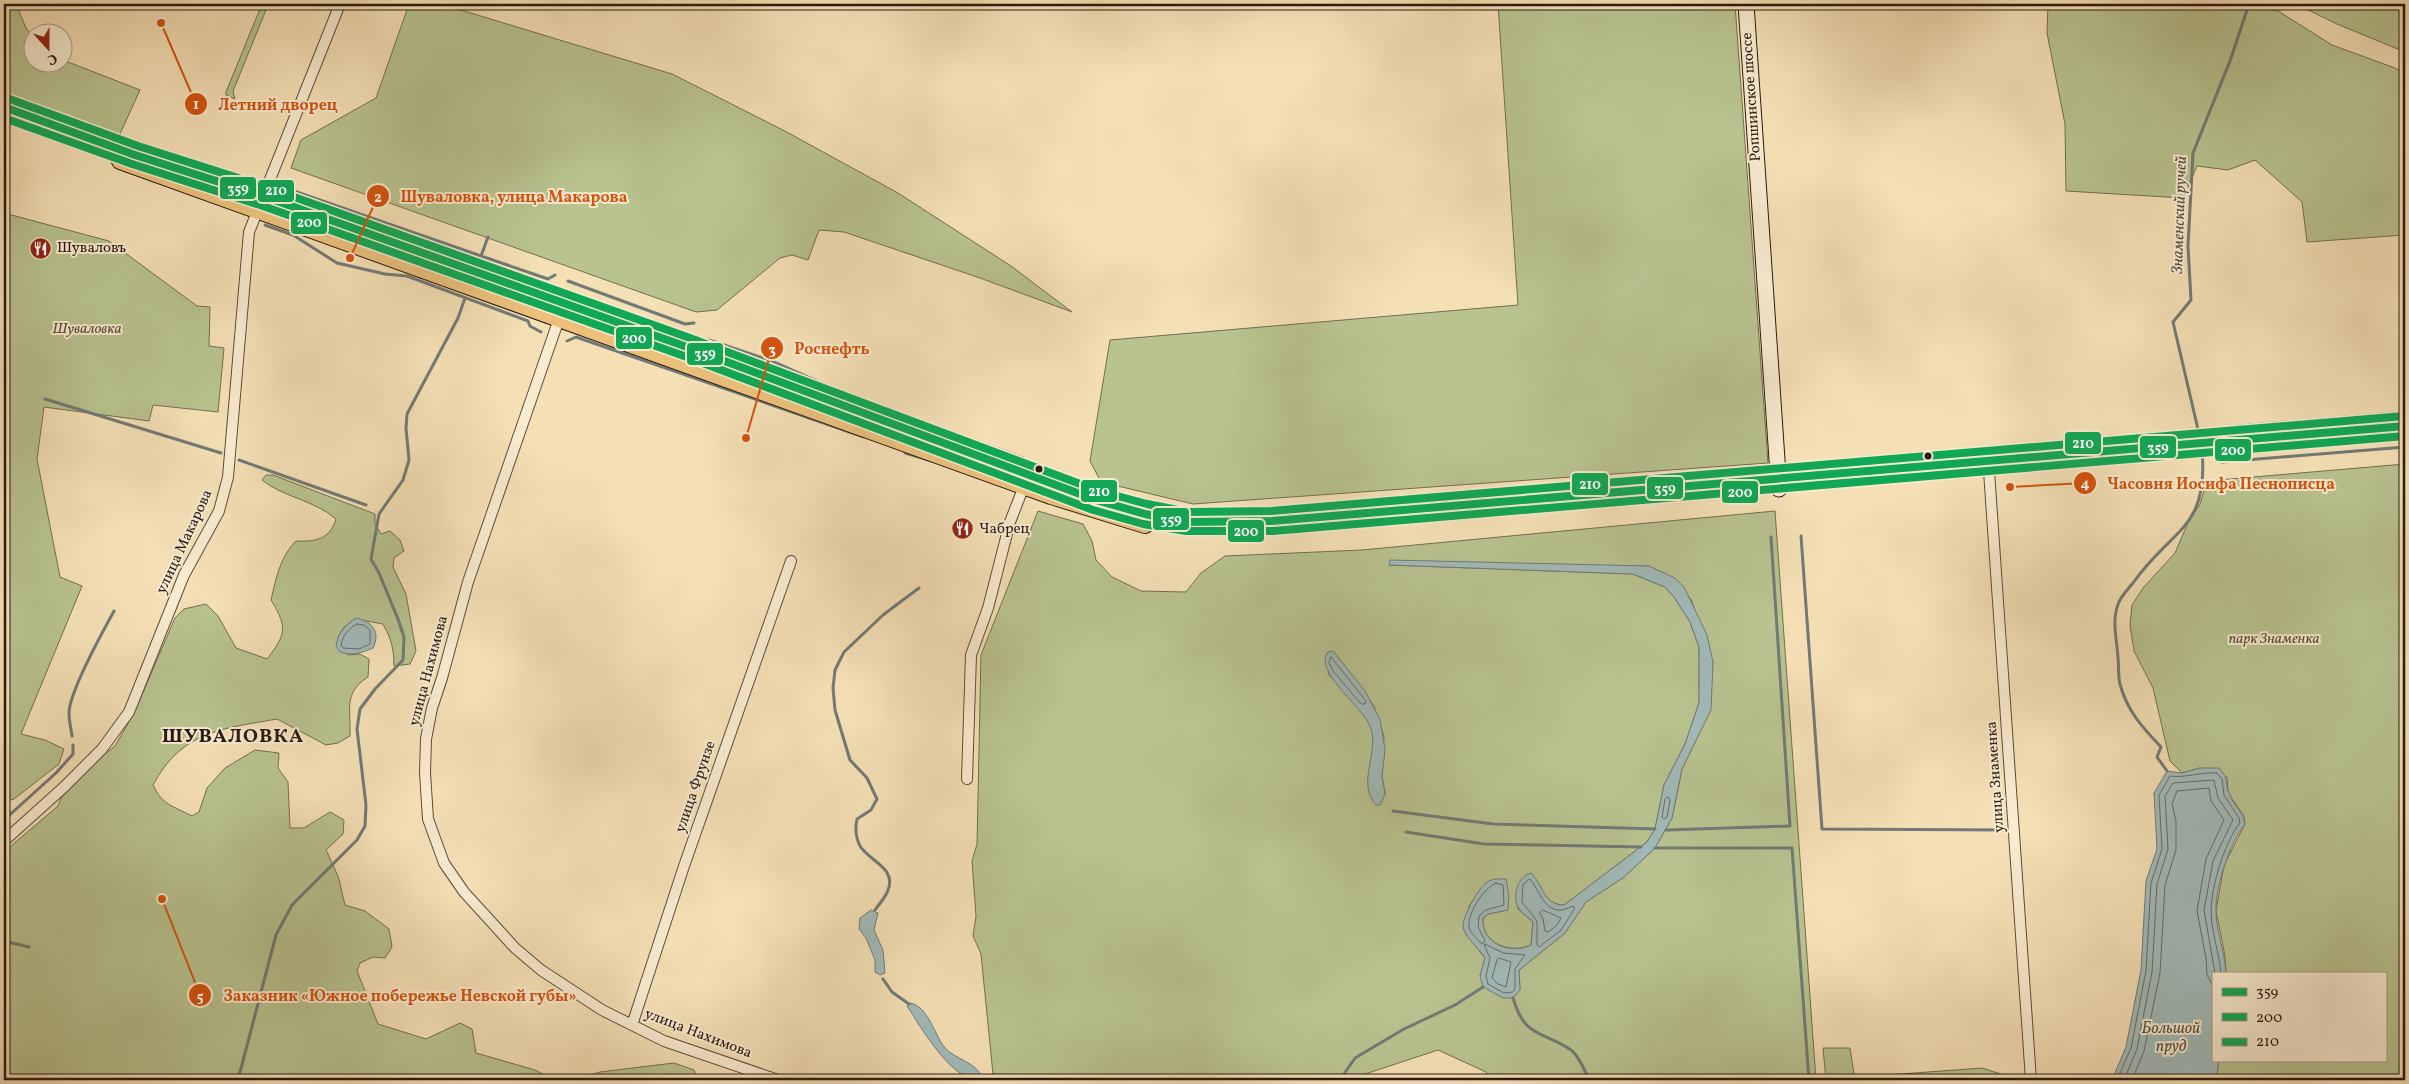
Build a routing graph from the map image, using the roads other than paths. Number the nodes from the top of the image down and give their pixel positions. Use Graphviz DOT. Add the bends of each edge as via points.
graph roads {
  1 [pos="340,4"];
  2 [pos="1746,4"];
  3 [pos="4,107"];
  4 [pos="4,119"];
  5 [pos="260,203"];
  6 [pos="565,304"];
  7 [pos="559,319"];
  8 [pos="2405,426"];
  9 [pos="2405,437"];
  10 [pos="2220,447"];
  11 [pos="2180,450"];
  12 [pos="1989,471"];
  13 [pos="1778,483"];
  14 [pos="1024,486"];
  15 [pos="791,561"];
  16 [pos="966,779"];
  17 [pos="4,841"];
  18 [pos="632,1025"];
  19 [pos="778,1080"];
  20 [pos="2031,1080"];
  1 -- 5 [label="street, улица Макарова"];
  2 -- 13 [label="main road, Ропшинское шоссе"];
  3 -- 5 [label="main road"];
  4 -- 5 [label="main road"];
  5 -- 6 [label="main road"];
  5 -- 7 [label="main road"];
  5 -- 17 [label="street, улица Макарова" via="249,232 228,477 219,511 184,576 129,712 120,726 64,787"];
  6 -- 7 [label="street, улица Нахимова"];
  6 -- 13 [label="main road" via="1096,500 1150,516 1177,520 1220,523 1272,521"];
  7 -- 14 [label="main road"];
  7 -- 18 [label="street, улица Нахимова" via="468,582 432,708 426,739 428,820 444,863 464,892 515,948 565,988"];
  8 -- 10 [label="main road"];
  9 -- 10 [label="main road"];
  10 -- 11 [label="main road"];
  11 -- 12 [label="main road"];
  11 -- 13 [label="main road"];
  12 -- 13 [label="main road"];
  12 -- 20 [label="street, улица Знаменка"];
  13 -- 14 [label="main road" via="1272,532 1221,533 1175,531 1123,520"];
  14 -- 16 [label="street" via="1010,522 988,608 971,655"];
  15 -- 18 [label="street, улица Фрунзе"];
  18 -- 19 [label="street, улица Нахимова" via="664,1041"];
}
